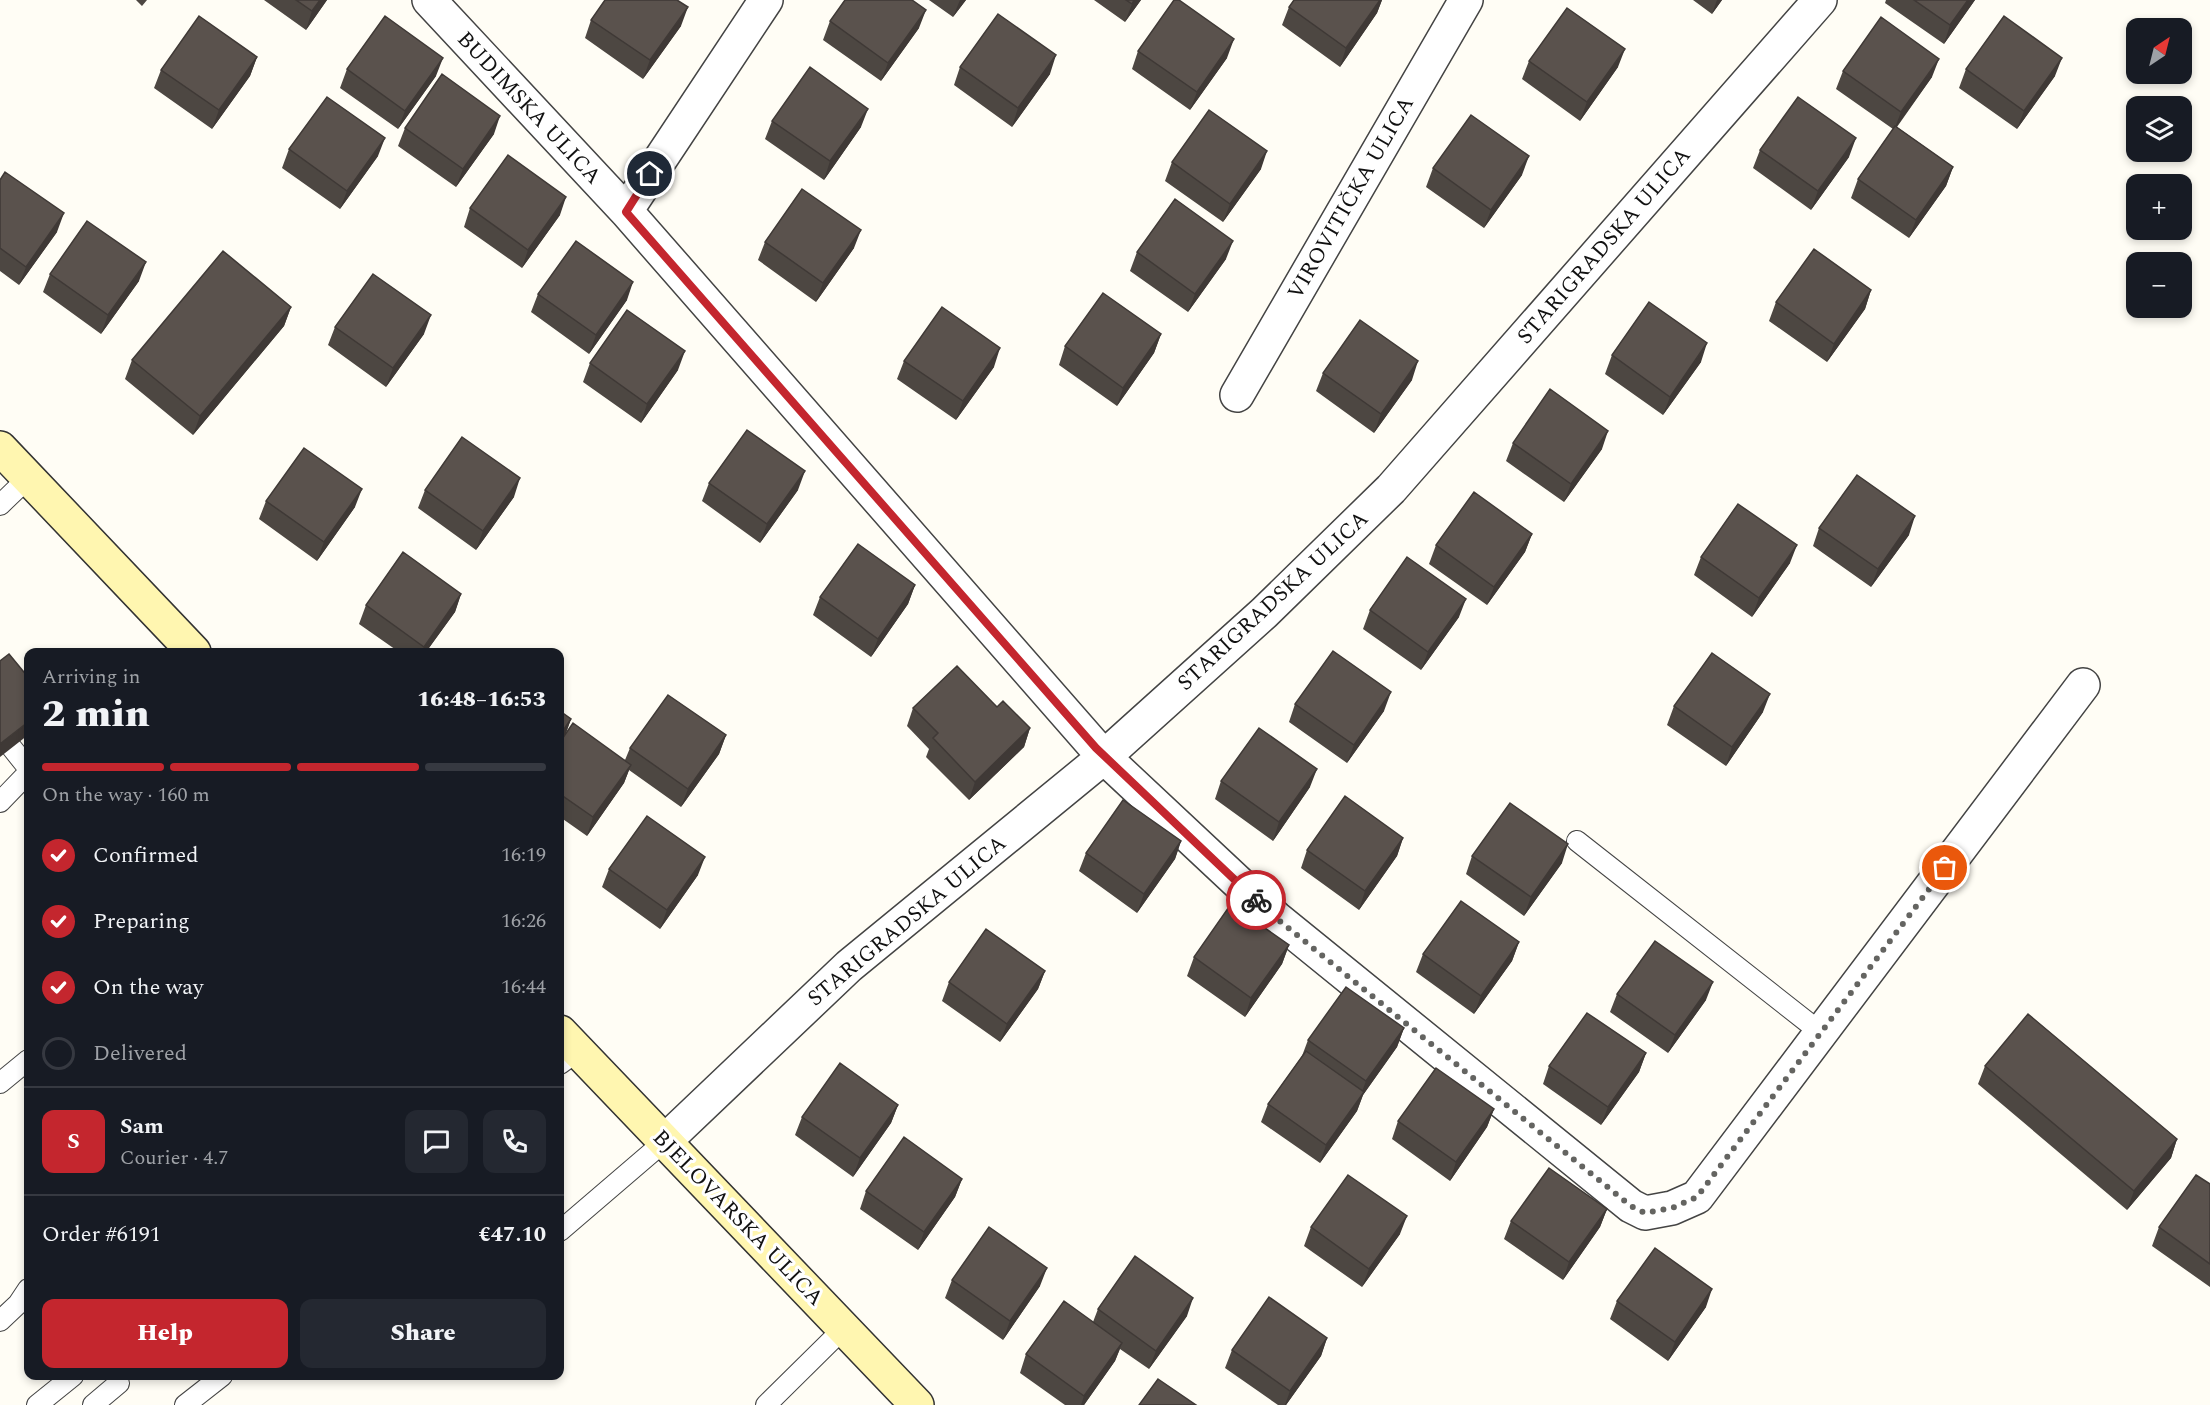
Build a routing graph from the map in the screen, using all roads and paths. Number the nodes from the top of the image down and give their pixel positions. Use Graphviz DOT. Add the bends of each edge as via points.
graph roads {
  1 [pos="429,0"];
  2 [pos="766,0"];
  3 [pos="1466,0"];
  4 [pos="1820,0"];
  5 [pos="626,212"];
  6 [pos="1237,395"];
  7 [pos="0,448"];
  8 [pos="28,478"];
  9 [pos="0,505"];
  10 [pos="183,648"];
  11 [pos="2084,685"];
  12 [pos="12,748"];
  13 [pos="1104,757"];
  14 [pos="24,763"];
  15 [pos="24,777"];
  16 [pos="0,802"];
  17 [pos="1577,841"];
  18 [pos="1820,1032"];
  19 [pos="566,1049"];
  20 [pos="24,1063"];
  21 [pos="0,1083"];
  22 [pos="665,1141"];
  23 [pos="564,1228"];
  24 [pos="24,1283"];
  25 [pos="24,1295"];
  26 [pos="0,1301"];
  27 [pos="0,1321"];
  28 [pos="843,1328"];
  29 [pos="217,1380"];
  30 [pos="66,1382"];
  31 [pos="118,1383"];
  32 [pos="37,1405"];
  33 [pos="93,1405"];
  34 [pos="185,1405"];
  35 [pos="766,1405"];
  36 [pos="917,1405"];
  1 -- 5 [label="street, BUDIMSKA ULICA"];
  2 -- 5 [label="street"];
  3 -- 6 [label="street, VIROVITIČKA ULICA"];
  4 -- 13 [label="street, STARIGRADSKA ULICA" via="1390,489 1264,613"];
  5 -- 13 [label="street, BUDIMSKA ULICA"];
  7 -- 8 [label="main road"];
  8 -- 9 [label="lane"];
  8 -- 10 [label="main road"];
  11 -- 18 [label="street, BUDIMSKA ULICA"];
  12 -- 14 [label="lane"];
  13 -- 18 [label="street, BUDIMSKA ULICA" via="1276,918 1631,1206 1645,1213 1672,1208 1697,1197"];
  13 -- 22 [label="street, STARIGRADSKA ULICA" via="849,966"];
  15 -- 16 [label="lane"];
  17 -- 18 [label="lane"];
  19 -- 22 [label="main road, BJELOVARSKA ULICA"];
  20 -- 21 [label="lane"];
  22 -- 23 [label="lane"];
  22 -- 28 [label="main road, BJELOVARSKA ULICA"];
  24 -- 26 [label="lane"];
  25 -- 27 [label="lane"];
  28 -- 35 [label="lane"];
  28 -- 36 [label="main road, BJELOVARSKA ULICA"];
  29 -- 34 [label="lane"];
  30 -- 32 [label="lane"];
  31 -- 33 [label="lane"];
}
